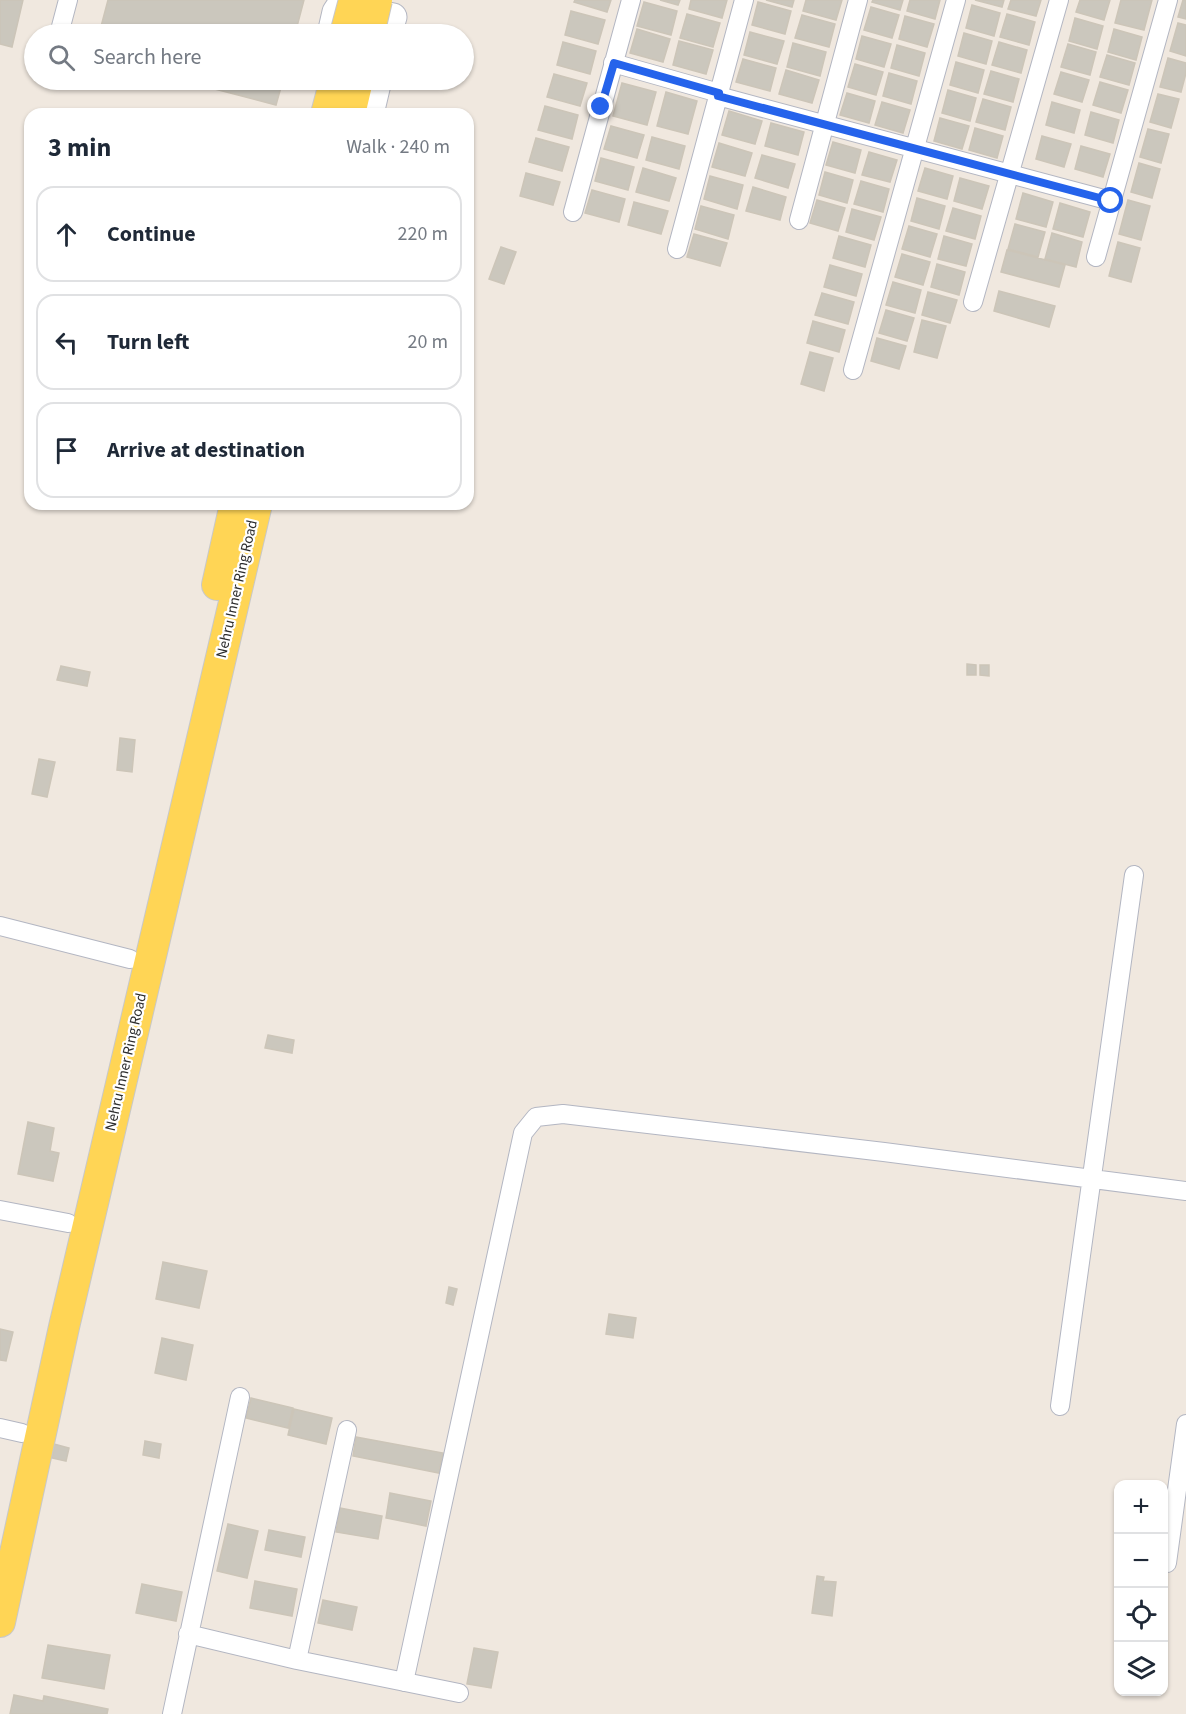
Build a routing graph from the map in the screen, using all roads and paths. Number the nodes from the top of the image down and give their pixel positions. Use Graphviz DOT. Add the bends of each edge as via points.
graph roads {
  1 [pos="68,0"];
  2 [pos="354,0"];
  3 [pos="631,0"];
  4 [pos="744,0"];
  5 [pos="858,0"];
  6 [pos="956,0"];
  7 [pos="1059,0"];
  8 [pos="1168,0"];
  9 [pos="389,13"];
  10 [pos="62,24"];
  11 [pos="333,24"];
  12 [pos="348,24"];
  13 [pos="379,24"];
  14 [pos="614,63"];
  15 [pos="318,90"];
  16 [pos="332,90"];
  17 [pos="356,90"];
  18 [pos="376,90"];
  19 [pos="719,94"];
  20 [pos="313,108"];
  21 [pos="328,108"];
  22 [pos="351,108"];
  23 [pos="371,108"];
  24 [pos="825,123"];
  25 [pos="915,148"];
  26 [pos="1010,173"];
  27 [pos="1111,201"];
  28 [pos="573,212"];
  29 [pos="799,220"];
  30 [pos="677,249"];
  31 [pos="1095,257"];
  32 [pos="973,302"];
  33 [pos="853,370"];
  34 [pos="234,510"];
  35 [pos="255,510"];
  36 [pos="222,606"];
  37 [pos="1134,875"];
  38 [pos="0,926"];
  39 [pos="130,959"];
  40 [pos="1092,1179"];
  41 [pos="1186,1191"];
  42 [pos="0,1210"];
  43 [pos="68,1222"];
  44 [pos="240,1397"];
  45 [pos="1060,1406"];
  46 [pos="1186,1424"];
  47 [pos="11,1430"];
  48 [pos="347,1430"];
  49 [pos="0,1529"];
  50 [pos="1168,1556"];
  51 [pos="0,1622"];
  52 [pos="188,1634"];
  53 [pos="297,1660"];
  54 [pos="405,1682"];
  55 [pos="459,1693"];
  56 [pos="172,1714"];
  1 -- 10 [label="street"];
  2 -- 12 [label="main road, bridge"];
  3 -- 14 [label="street"];
  4 -- 19 [label="street"];
  5 -- 24 [label="street"];
  6 -- 25 [label="street"];
  7 -- 26 [label="street"];
  8 -- 27 [label="street"];
  9 -- 11 [label="street" via="340,6"];
  9 -- 13 [label="main road, bridge"];
  14 -- 19 [label="street"];
  14 -- 28 [label="street"];
  15 -- 20 [label="street"];
  16 -- 21 [label="main road"];
  17 -- 22 [label="main road"];
  18 -- 23 [label="street"];
  19 -- 24 [label="street"];
  19 -- 30 [label="street"];
  24 -- 25 [label="street"];
  24 -- 29 [label="street"];
  25 -- 26 [label="street"];
  25 -- 33 [label="street"];
  26 -- 27 [label="street"];
  26 -- 32 [label="street"];
  27 -- 31 [label="street"];
  34 -- 36 [label="main road, Nehru Inner Ring Road"];
  35 -- 36 [label="main road, Nehru Inner Ring Road"];
  36 -- 39 [label="main road, Nehru Inner Ring Road"];
  36 -- 51 [label="main road, Nehru Inner Ring Road"];
  37 -- 40 [label="street"];
  38 -- 39 [label="street"];
  39 -- 43 [label="main road, Nehru Inner Ring Road"];
  40 -- 41 [label="street"];
  40 -- 45 [label="street"];
  40 -- 54 [label="street" via="563,1114 536,1117 523,1133"];
  42 -- 43 [label="street"];
  43 -- 47 [label="main road, Nehru Inner Ring Road"];
  44 -- 52 [label="street"];
  46 -- 50 [label="street"];
  47 -- 49 [label="main road, Nehru Inner Ring Road"];
  48 -- 53 [label="street"];
  52 -- 53 [label="street"];
  52 -- 56 [label="street"];
  53 -- 54 [label="street"];
  54 -- 55 [label="street"];
}
